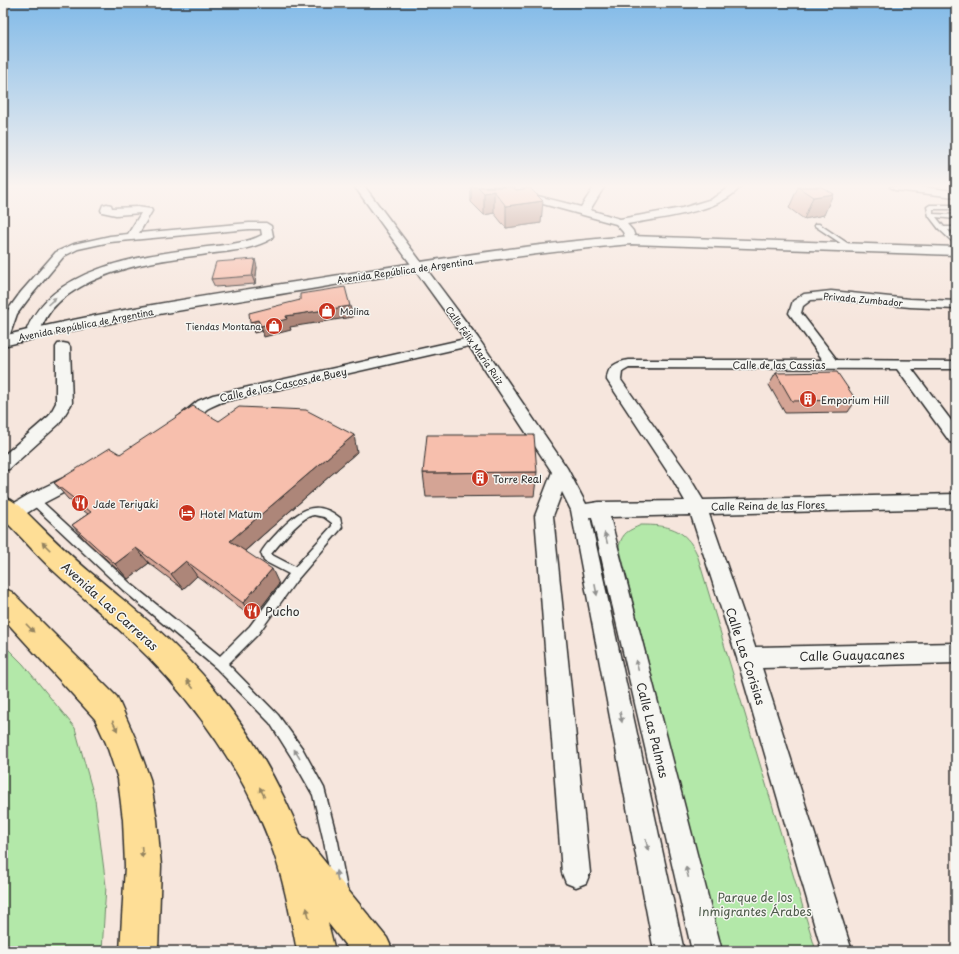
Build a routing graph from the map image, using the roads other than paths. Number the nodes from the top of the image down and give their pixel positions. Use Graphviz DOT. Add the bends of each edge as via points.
graph roads {
  1 [pos="135,232"];
  2 [pos="188,232"];
  3 [pos="269,232"];
  4 [pos="392,232"];
  5 [pos="628,232"];
  6 [pos="826,232"];
  7 [pos="944,232"];
  8 [pos="132,236"];
  9 [pos="631,240"];
  10 [pos="955,243"];
  11 [pos="850,247"];
  12 [pos="419,268"];
  13 [pos="956,305"];
  14 [pos="36,333"];
  15 [pos="3,334"];
  16 [pos="3,342"];
  17 [pos="473,342"];
  18 [pos="63,347"];
  19 [pos="833,364"];
  20 [pos="901,365"];
  21 [pos="956,365"];
  22 [pos="614,380"];
  23 [pos="170,431"];
  24 [pos="956,438"];
  25 [pos="3,465"];
  26 [pos="88,471"];
  27 [pos="561,472"];
  28 [pos="956,501"];
  29 [pos="697,506"];
  30 [pos="13,509"];
  31 [pos="589,510"];
  32 [pos="297,573"];
  33 [pos="3,600"];
  34 [pos="956,653"];
  35 [pos="748,658"];
  36 [pos="220,664"];
  37 [pos="286,840"];
  38 [pos="576,873"];
  39 [pos="344,915"];
  40 [pos="139,951"];
  41 [pos="316,951"];
  42 [pos="374,951"];
  43 [pos="669,951"];
  44 [pos="707,951"];
  45 [pos="837,951"];
  1 -- 8 [label="street"];
  2 -- 8 [label="street, one-way"];
  14 -- 3 [label="street, one-way" via="34,329 38,316 48,304 76,282 92,275 130,262 155,257 256,243 265,240"];
  4 -- 12 [label="street, Calle Félix María Ruiz"];
  5 -- 9 [label="street"];
  6 -- 11 [label="lane"];
  7 -- 10 [label="lane"];
  8 -- 15 [label="street" via="84,243 60,254 25,295"];
  9 -- 11 [label="main road, Avenida República de Argentina"];
  9 -- 12 [label="main road, Avenida República de Argentina"];
  10 -- 11 [label="main road, Avenida República de Argentina"];
  12 -- 14 [label="main road, Avenida República de Argentina" via="99,320"];
  12 -- 17 [label="street, Calle Félix María Ruiz"];
  13 -- 19 [label="street, Privada Zumbador" via="831,295 808,297 797,304 795,313"];
  14 -- 16 [label="main road, Avenida República de Argentina"];
  17 -- 23 [label="street, Calle de los Cascos de Buey" via="218,398 203,405"];
  17 -- 27 [label="street, Calle Félix María Ruiz"];
  18 -- 25 [label="street" via="64,403 54,420"];
  19 -- 20 [label="street, Calle de las Cassias"];
  19 -- 22 [label="street, Calle de las Cassias" via="629,364 617,368 613,374"];
  20 -- 21 [label="street, Calle de las Cassias"];
  20 -- 24 [label="street"];
  22 -- 29 [label="street, Calle Las Corisias" via="679,474"];
  26 -- 30 [label="street"];
  27 -- 31 [label="street, Calle Félix María Ruiz"];
  27 -- 38 [label="street" via="544,516"];
  28 -- 29 [label="street, Calle Reina de las Flores"];
  29 -- 31 [label="street, Calle Reina de las Flores"];
  29 -- 35 [label="street, Calle Las Corisias"];
  30 -- 36 [label="lane" via="127,586"];
  37 -- 30 [label="main road, Avenida Las Carreras, one-way" via="251,769 183,674 136,626 72,572"];
  31 -- 43 [label="street, one-way"];
  44 -- 31 [label="street, Calle Las Palmas, one-way"];
  32 -- 32 [label="lane" via="337,527 334,518 316,511 305,513 266,553 268,558"];
  32 -- 36 [label="lane" via="254,630"];
  33 -- 40 [label="main road, one-way" via="106,708 121,740 134,779 140,820 143,866"];
  34 -- 35 [label="street, Calle Guayacanes"];
  35 -- 45 [label="street, Calle Las Corisias"];
  39 -- 36 [label="lane, one-way" via="332,842 319,793 312,778 274,720"];
  37 -- 39 [label="main road"];
  41 -- 37 [label="main road, Avenida Las Carreras, one-way" via="304,895"];
  39 -- 42 [label="main road"];
}
